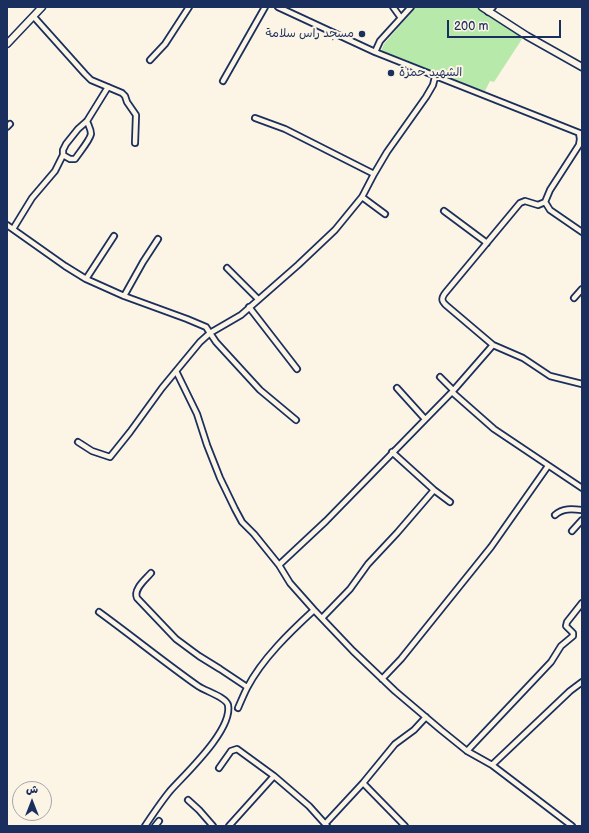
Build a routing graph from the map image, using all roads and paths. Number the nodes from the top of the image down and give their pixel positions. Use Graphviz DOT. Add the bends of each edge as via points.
graph roads {
  1 [pos="42,7"];
  2 [pos="189,7"];
  3 [pos="265,7"];
  4 [pos="278,7"];
  5 [pos="393,7"];
  6 [pos="411,7"];
  7 [pos="482,7"];
  8 [pos="491,9"];
  9 [pos="34,16"];
  10 [pos="401,18"];
  11 [pos="7,44"];
  12 [pos="375,52"];
  13 [pos="150,60"];
  14 [pos="582,67"];
  15 [pos="435,77"];
  16 [pos="223,81"];
  17 [pos="108,87"];
  18 [pos="255,118"];
  19 [pos="87,121"];
  20 [pos="580,134"];
  21 [pos="135,143"];
  22 [pos="63,155"];
  23 [pos="374,174"];
  24 [pos="362,197"];
  25 [pos="545,202"];
  26 [pos="444,211"];
  27 [pos="385,214"];
  28 [pos="7,225"];
  29 [pos="13,229"];
  30 [pos="582,232"];
  31 [pos="114,236"];
  32 [pos="158,239"];
  33 [pos="488,243"];
  34 [pos="228,268"];
  35 [pos="86,279"];
  36 [pos="582,289"];
  37 [pos="124,296"];
  38 [pos="574,298"];
  39 [pos="258,299"];
  40 [pos="249,307"];
  41 [pos="210,333"];
  42 [pos="493,345"];
  43 [pos="297,369"];
  44 [pos="176,371"];
  45 [pos="440,377"];
  46 [pos="582,384"];
  47 [pos="397,388"];
  48 [pos="453,391"];
  49 [pos="425,419"];
  50 [pos="296,420"];
  51 [pos="78,442"];
  52 [pos="392,452"];
  53 [pos="548,466"];
  54 [pos="582,488"];
  55 [pos="434,490"];
  56 [pos="450,502"];
  57 [pos="582,510"];
  58 [pos="555,515"];
  59 [pos="582,520"];
  60 [pos="572,531"];
  61 [pos="279,565"];
  62 [pos="151,573"];
  63 [pos="582,603"];
  64 [pos="314,610"];
  65 [pos="99,612"];
  66 [pos="322,618"];
  67 [pos="382,679"];
  68 [pos="582,682"];
  69 [pos="247,687"];
  70 [pos="238,708"];
  71 [pos="426,717"];
  72 [pos="467,750"];
  73 [pos="492,765"];
  74 [pos="219,768"];
  75 [pos="274,776"];
  76 [pos="363,784"];
  77 [pos="188,800"];
  78 [pos="159,821"];
  79 [pos="326,825"];
  80 [pos="145,826"];
  81 [pos="156,826"];
  82 [pos="213,826"];
  83 [pos="229,826"];
  84 [pos="404,826"];
  85 [pos="572,826"];
  1 -- 9 [label="street"];
  2 -- 13 [label="street" via="165,44"];
  3 -- 16 [label="street"];
  4 -- 12 [label="street"];
  5 -- 10 [label="street"];
  6 -- 10 [label="street"];
  7 -- 8 [label="street"];
  8 -- 14 [label="street" via="526,36"];
  9 -- 11 [label="street"];
  9 -- 17 [label="street" via="91,80"];
  10 -- 12 [label="street" via="380,41"];
  12 -- 15 [label="street"];
  15 -- 20 [label="street"];
  15 -- 23 [label="street" via="426,97"];
  17 -- 19 [label="street"];
  17 -- 21 [label="street" via="122,93 135,112"];
  18 -- 23 [label="street" via="285,129"];
  19 -- 22 [label="street" via="70,138"];
  19 -- 22 [label="street" via="91,135 75,159"];
  20 -- 25 [label="street" via="579,145"];
  22 -- 29 [label="street" via="55,171 32,198"];
  23 -- 24 [label="street"];
  24 -- 27 [label="street"];
  24 -- 39 [label="street" via="335,230"];
  25 -- 30 [label="street" via="550,210"];
  25 -- 33 [label="street" via="538,205 522,202"];
  26 -- 33 [label="street"];
  28 -- 29 [label="street"];
  29 -- 35 [label="street"];
  31 -- 35 [label="street"];
  32 -- 37 [label="street"];
  33 -- 42 [label="street" via="446,292 442,302"];
  34 -- 39 [label="street"];
  35 -- 37 [label="street"];
  36 -- 38 [label="street"];
  37 -- 41 [label="street" via="206,327"];
  39 -- 40 [label="street"];
  40 -- 41 [label="street" via="231,322"];
  40 -- 43 [label="street"];
  41 -- 44 [label="street"];
  41 -- 50 [label="street" via="260,390"];
  42 -- 46 [label="street" via="516,354 550,376"];
  42 -- 48 [label="street"];
  44 -- 51 [label="street" via="110,458"];
  44 -- 61 [label="street" via="197,414 220,478 235,509 242,522"];
  45 -- 48 [label="street"];
  47 -- 49 [label="street"];
  48 -- 49 [label="street"];
  48 -- 53 [label="street" via="494,429"];
  49 -- 52 [label="street"];
  52 -- 55 [label="street"];
  52 -- 61 [label="street" via="326,521"];
  53 -- 54 [label="street"];
  53 -- 67 [label="street" via="491,548"];
  55 -- 56 [label="street"];
  55 -- 66 [label="street"];
  57 -- 58 [label="street" via="567,509"];
  59 -- 60 [label="street"];
  61 -- 64 [label="street" via="290,583"];
  62 -- 69 [label="street" via="136,590 137,598 174,637"];
  63 -- 72 [label="street" via="567,622 566,626 573,636"];
  64 -- 66 [label="street"];
  64 -- 69 [label="street" via="272,654"];
  65 -- 80 [label="street" via="196,685 225,700 228,706 219,734 164,798"];
  66 -- 67 [label="street"];
  67 -- 71 [label="street"];
  68 -- 73 [label="street"];
  69 -- 70 [label="street"];
  71 -- 72 [label="street"];
  71 -- 76 [label="street" via="395,744"];
  72 -- 73 [label="street"];
  73 -- 85 [label="street"];
  74 -- 75 [label="street" via="231,751 237,749"];
  75 -- 79 [label="street" via="309,806"];
  75 -- 83 [label="street"];
  76 -- 79 [label="street"];
  76 -- 84 [label="street"];
  77 -- 82 [label="street"];
  78 -- 81 [label="street"];
}
